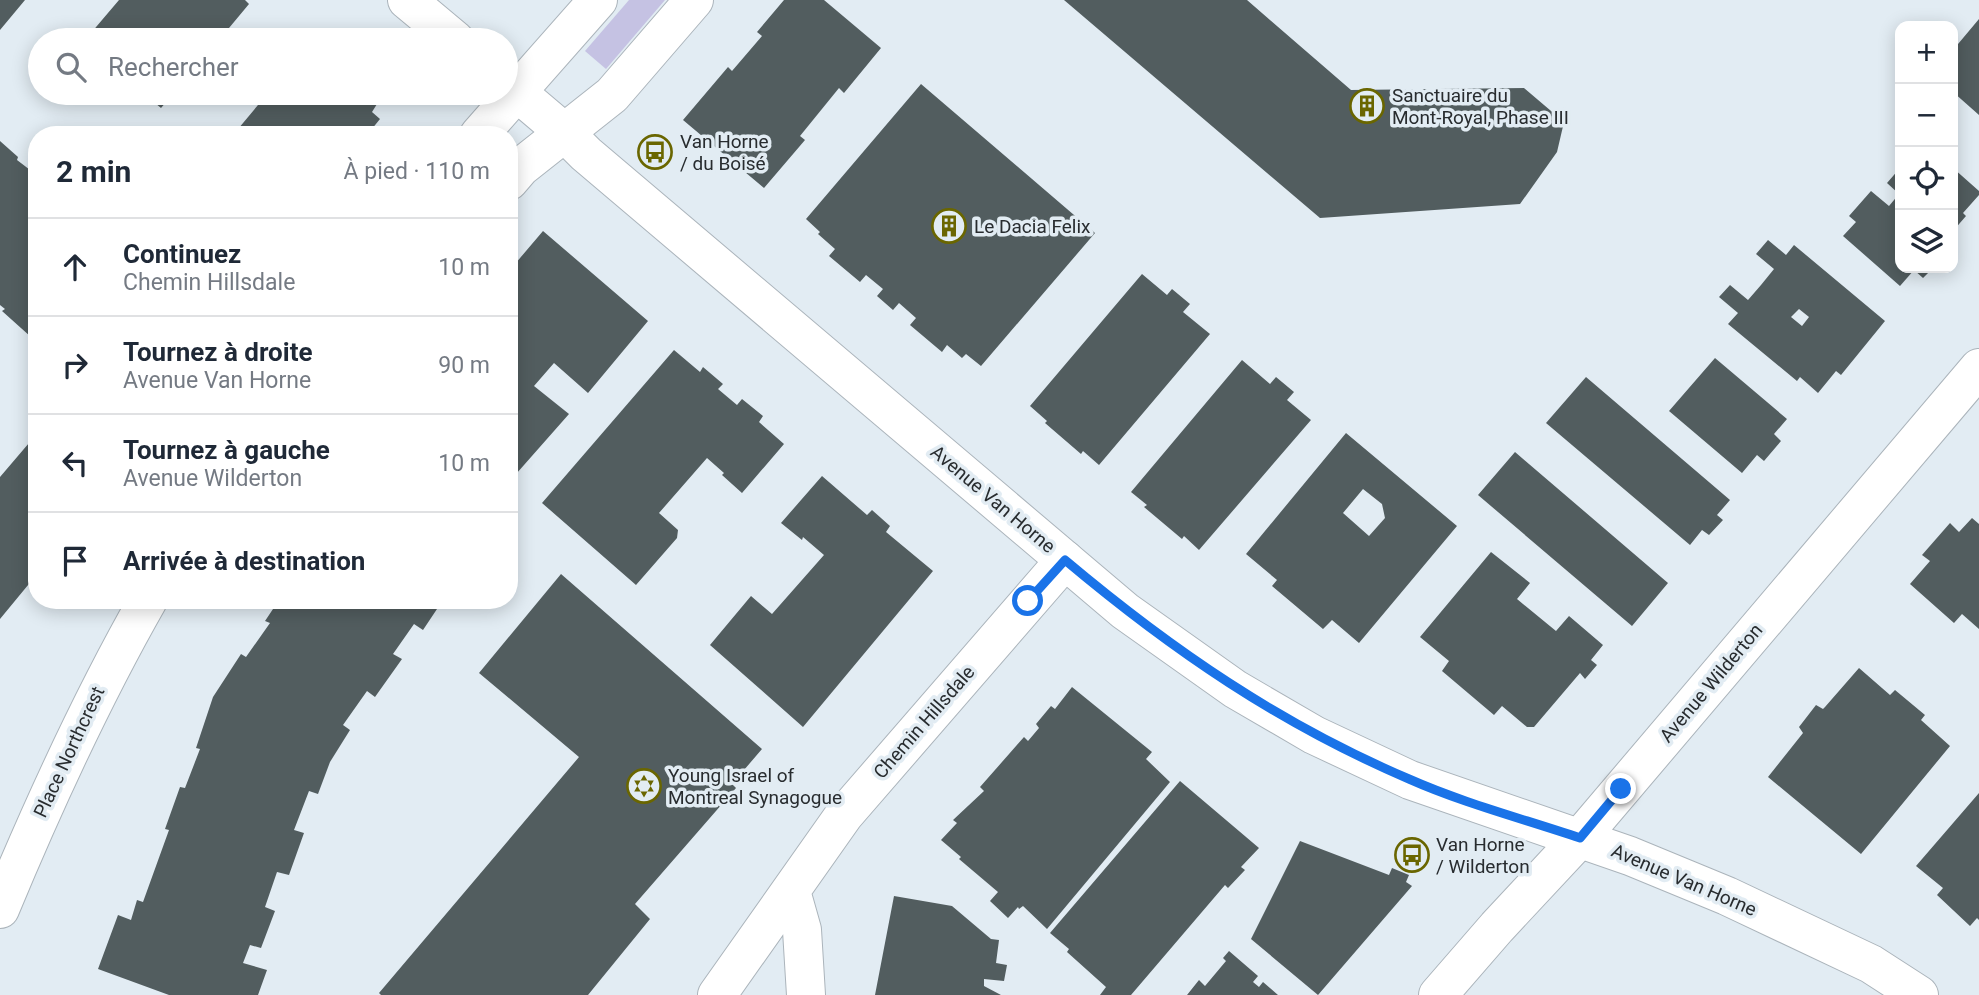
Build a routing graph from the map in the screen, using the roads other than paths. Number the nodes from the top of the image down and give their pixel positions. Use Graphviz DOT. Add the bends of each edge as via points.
graph roads {
  1 [pos="407,0"];
  2 [pos="598,0"];
  3 [pos="694,0"];
  4 [pos="441,28"];
  5 [pos="518,81"];
  6 [pos="518,94"];
  7 [pos="499,105"];
  8 [pos="485,126"];
  9 [pos="565,133"];
  10 [pos="518,170"];
  11 [pos="1979,368"];
  12 [pos="1065,560"];
  13 [pos="143,609"];
  14 [pos="1580,838"];
  15 [pos="791,891"];
  16 [pos="0,909"];
  17 [pos="717,995"];
  18 [pos="806,995"];
  19 [pos="1438,995"];
  20 [pos="1919,995"];
  1 -- 4 [label="street"];
  2 -- 5 [label="street"];
  3 -- 9 [label="street" via="612,95"];
  6 -- 9 [label="street, Avenue Van Horne"];
  7 -- 8 [label="street"];
  9 -- 10 [label="street"];
  9 -- 12 [label="street, Avenue Van Horne"];
  11 -- 14 [label="street, Avenue Wilderton"];
  12 -- 14 [label="street, Avenue Van Horne" via="1125,611 1234,689 1314,734 1410,780"];
  12 -- 15 [label="street, Chemin Hillsdale" via="844,815"];
  13 -- 16 [label="street, Place Northcrest" via="67,752"];
  14 -- 19 [label="street, Avenue Wilderton"];
  14 -- 20 [label="street, Avenue Van Horne" via="1727,896 1871,964"];
  15 -- 17 [label="street, Chemin Hillsdale"];
  15 -- 18 [label="street" via="802,930"];
}
